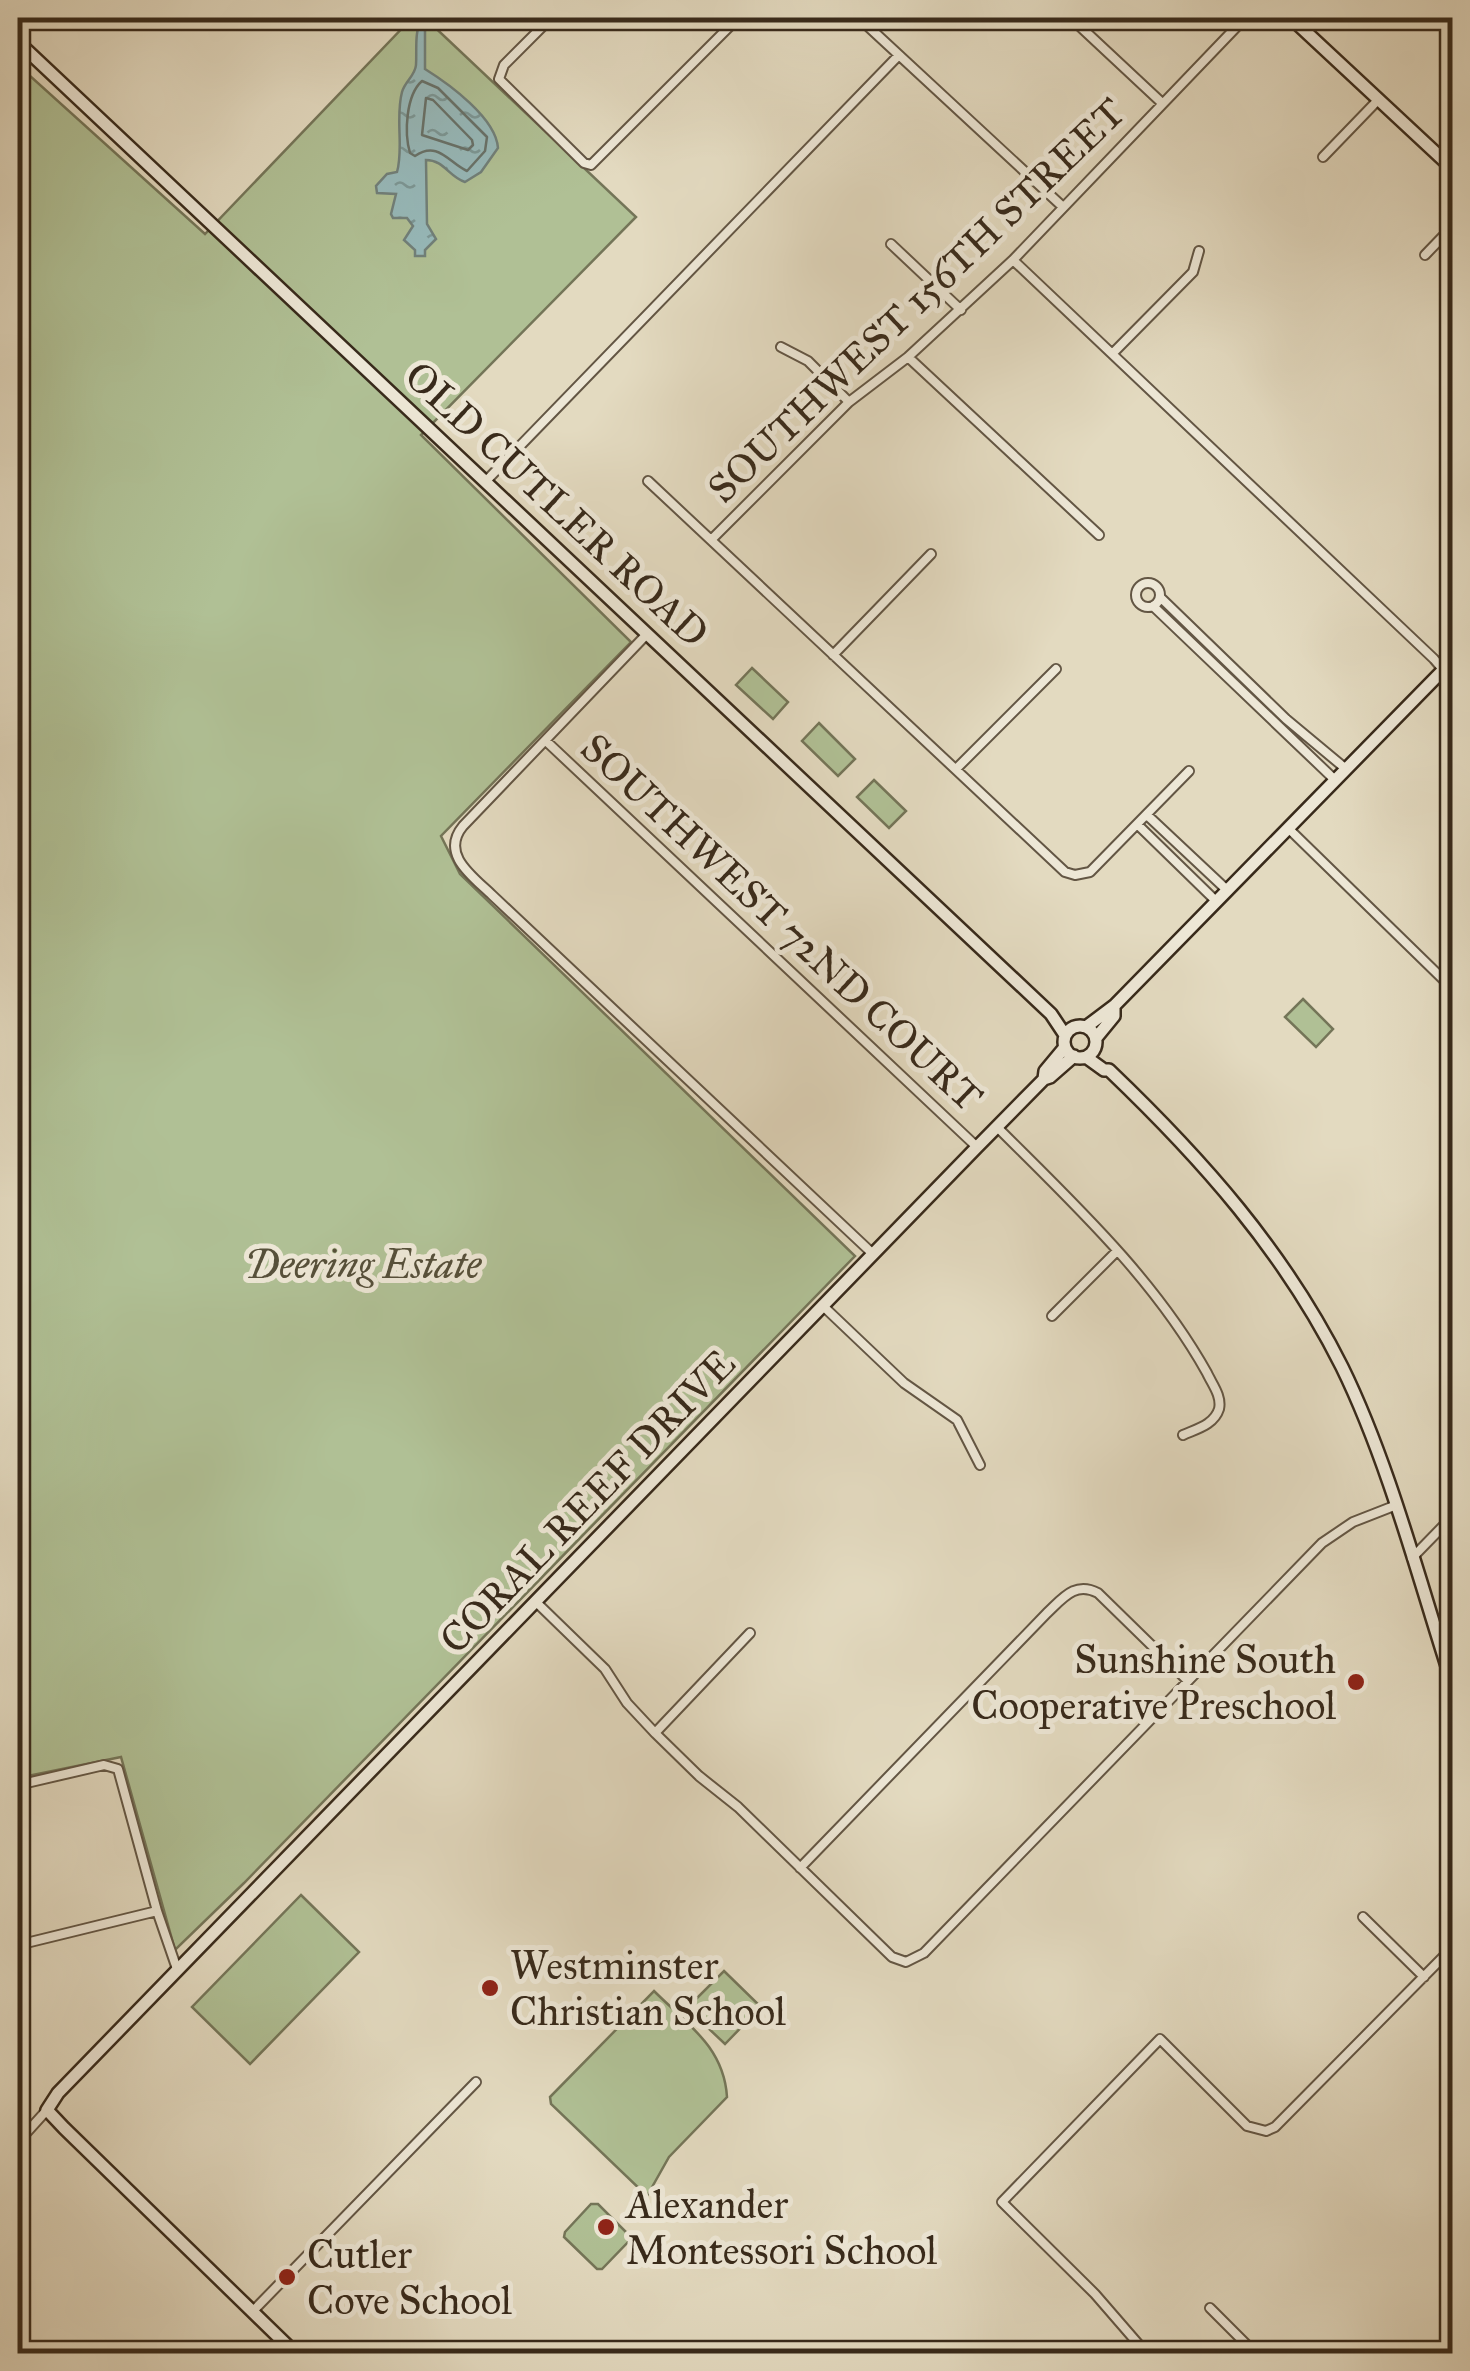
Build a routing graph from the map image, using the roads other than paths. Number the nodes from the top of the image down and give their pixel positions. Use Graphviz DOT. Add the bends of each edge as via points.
graph roads {
  1 [pos="318,18"];
  2 [pos="551,18"];
  3 [pos="738,18"];
  4 [pos="859,18"];
  5 [pos="1070,18"];
  6 [pos="1246,18"];
  7 [pos="1292,18"];
  8 [pos="326,26"];
  9 [pos="18,42"];
  10 [pos="898,55"];
  11 [pos="1379,99"];
  12 [pos="1162,103"];
  13 [pos="1323,157"];
  14 [pos="1452,168"];
  15 [pos="1062,208"];
  16 [pos="1452,227"];
  17 [pos="891,244"];
  18 [pos="1199,250"];
  19 [pos="1425,255"];
  20 [pos="1013,260"];
  21 [pos="961,310"];
  22 [pos="781,347"];
  23 [pos="1113,353"];
  24 [pos="908,357"];
  25 [pos="849,402"];
  26 [pos="486,481"];
  27 [pos="648,481"];
  28 [pos="1098,535"];
  29 [pos="711,540"];
  30 [pos="932,554"];
  31 [pos="1160,597"];
  32 [pos="1153,606"];
  33 [pos="647,634"];
  34 [pos="1206,648"];
  35 [pos="833,655"];
  36 [pos="1056,669"];
  37 [pos="1450,670"];
  38 [pos="1284,722"];
  39 [pos="546,741"];
  40 [pos="956,769"];
  41 [pos="1346,770"];
  42 [pos="1189,771"];
  43 [pos="1336,780"];
  44 [pos="1147,815"];
  45 [pos="1138,825"];
  46 [pos="1288,828"];
  47 [pos="1228,891"];
  48 [pos="1217,902"];
  49 [pos="1452,988"];
  50 [pos="1114,1006"];
  51 [pos="1051,1014"];
  52 [pos="1081,1027"];
  53 [pos="1095,1041"];
  54 [pos="1072,1049"];
  55 [pos="1109,1070"];
  56 [pos="997,1127"];
  57 [pos="977,1147"];
  58 [pos="1116,1250"];
  59 [pos="873,1254"];
  60 [pos="822,1305"];
  61 [pos="1052,1316"];
  62 [pos="1183,1436"];
  63 [pos="980,1465"];
  64 [pos="1394,1506"];
  65 [pos="1452,1518"];
  66 [pos="1412,1558"];
  67 [pos="535,1601"];
  68 [pos="750,1633"];
  69 [pos="1188,1680"];
  70 [pos="1452,1682"];
  71 [pos="654,1733"];
  72 [pos="18,1785"];
  73 [pos="800,1868"];
  74 [pos="157,1911"];
  75 [pos="1363,1917"];
  76 [pos="18,1945"];
  77 [pos="1452,1948"];
  78 [pos="177,1969"];
  79 [pos="1424,1977"];
  80 [pos="476,2082"];
  81 [pos="47,2110"];
  82 [pos="18,2142"];
  83 [pos="1210,2308"];
  84 [pos="253,2311"];
  85 [pos="296,2354"];
  86 [pos="1148,2354"];
  87 [pos="1256,2354"];
  1 -- 8 [label="street"];
  2 -- 3 [label="street" via="502,67 500,82 593,165"];
  4 -- 10 [label="street"];
  5 -- 12 [label="street"];
  6 -- 12 [label="street, SOUTHWEST 156TH STREET"];
  7 -- 11 [label="main road"];
  9 -- 26 [label="main road, OLD CUTLER ROAD"];
  10 -- 15 [label="street"];
  10 -- 26 [label="street"];
  11 -- 13 [label="street"];
  11 -- 14 [label="main road"];
  12 -- 15 [label="street, SOUTHWEST 156TH STREET"];
  15 -- 20 [label="street, SOUTHWEST 156TH STREET"];
  16 -- 19 [label="street"];
  17 -- 21 [label="street"];
  18 -- 23 [label="street" via="1193,272"];
  20 -- 21 [label="street, SOUTHWEST 156TH STREET"];
  20 -- 23 [label="street"];
  21 -- 24 [label="street, SOUTHWEST 156TH STREET"];
  22 -- 25 [label="street" via="808,361"];
  23 -- 37 [label="street"];
  24 -- 25 [label="street, SOUTHWEST 156TH STREET"];
  24 -- 28 [label="street"];
  25 -- 29 [label="street, SOUTHWEST 156TH STREET"];
  26 -- 33 [label="main road, OLD CUTLER ROAD"];
  27 -- 29 [label="street"];
  29 -- 35 [label="street"];
  30 -- 35 [label="street"];
  31 -- 32 [label="street"];
  31 -- 32 [label="street" via="1153,584 1138,588 1138,603"];
  31 -- 34 [label="street"];
  32 -- 34 [label="street"];
  33 -- 39 [label="street"];
  33 -- 51 [label="main road, OLD CUTLER ROAD"];
  34 -- 38 [label="street"];
  35 -- 40 [label="street"];
  36 -- 40 [label="street"];
  37 -- 41 [label="main road"];
  38 -- 41 [label="street"];
  38 -- 43 [label="street"];
  39 -- 57 [label="street, SOUTHWEST 72ND COURT"];
  39 -- 59 [label="street" via="463,826 453,843 463,865"];
  40 -- 45 [label="street" via="1070,874 1096,866"];
  41 -- 43 [label="main road"];
  42 -- 44 [label="street"];
  43 -- 46 [label="main road"];
  44 -- 45 [label="street"];
  44 -- 47 [label="street"];
  45 -- 48 [label="street"];
  46 -- 47 [label="main road"];
  46 -- 49 [label="street"];
  47 -- 48 [label="main road"];
  48 -- 50 [label="main road"];
  50 -- 52 [label="main road"];
  50 -- 53 [label="main road"];
  51 -- 52 [label="main road, OLD CUTLER ROAD"];
  51 -- 54 [label="main road, OLD CUTLER ROAD"];
  52 -- 53 [label="main road, OLD CUTLER ROAD"];
  52 -- 54 [label="main road"];
  53 -- 54 [label="main road"];
  53 -- 55 [label="main road, OLD CUTLER ROAD"];
  54 -- 55 [label="main road, OLD CUTLER ROAD"];
  54 -- 56 [label="main road, CORAL REEF DRIVE"];
  55 -- 64 [label="main road, OLD CUTLER ROAD" via="1208,1168 1278,1258 1343,1370"];
  56 -- 57 [label="main road, CORAL REEF DRIVE"];
  56 -- 58 [label="street, SOUTHWEST 72ND COURT"];
  57 -- 59 [label="main road, CORAL REEF DRIVE"];
  58 -- 61 [label="street"];
  58 -- 62 [label="street, SOUTHWEST 72ND COURT" via="1165,1308 1219,1396 1214,1418"];
  59 -- 60 [label="main road, CORAL REEF DRIVE"];
  60 -- 63 [label="street" via="904,1383 957,1420"];
  60 -- 67 [label="main road, CORAL REEF DRIVE"];
  64 -- 66 [label="main road, OLD CUTLER ROAD"];
  64 -- 69 [label="street" via="1326,1540"];
  65 -- 66 [label="street"];
  66 -- 70 [label="main road, OLD CUTLER ROAD"];
  67 -- 71 [label="street" via="602,1665"];
  67 -- 78 [label="main road, CORAL REEF DRIVE"];
  68 -- 71 [label="street"];
  69 -- 73 [label="street" via="1092,1589 1074,1589"];
  69 -- 73 [label="street" via="924,1953 908,1962 892,1957"];
  71 -- 73 [label="street"];
  72 -- 74 [label="street" via="116,1767"];
  74 -- 76 [label="street"];
  74 -- 78 [label="street"];
  75 -- 79 [label="street"];
  77 -- 79 [label="street"];
  78 -- 81 [label="main road, CORAL REEF DRIVE"];
  79 -- 86 [label="street" via="1266,2131 1248,2126 1160,2040 1002,2202"];
  80 -- 84 [label="street"];
  81 -- 82 [label="street"];
  81 -- 84 [label="main road"];
  83 -- 87 [label="street"];
  84 -- 85 [label="main road"];
}
